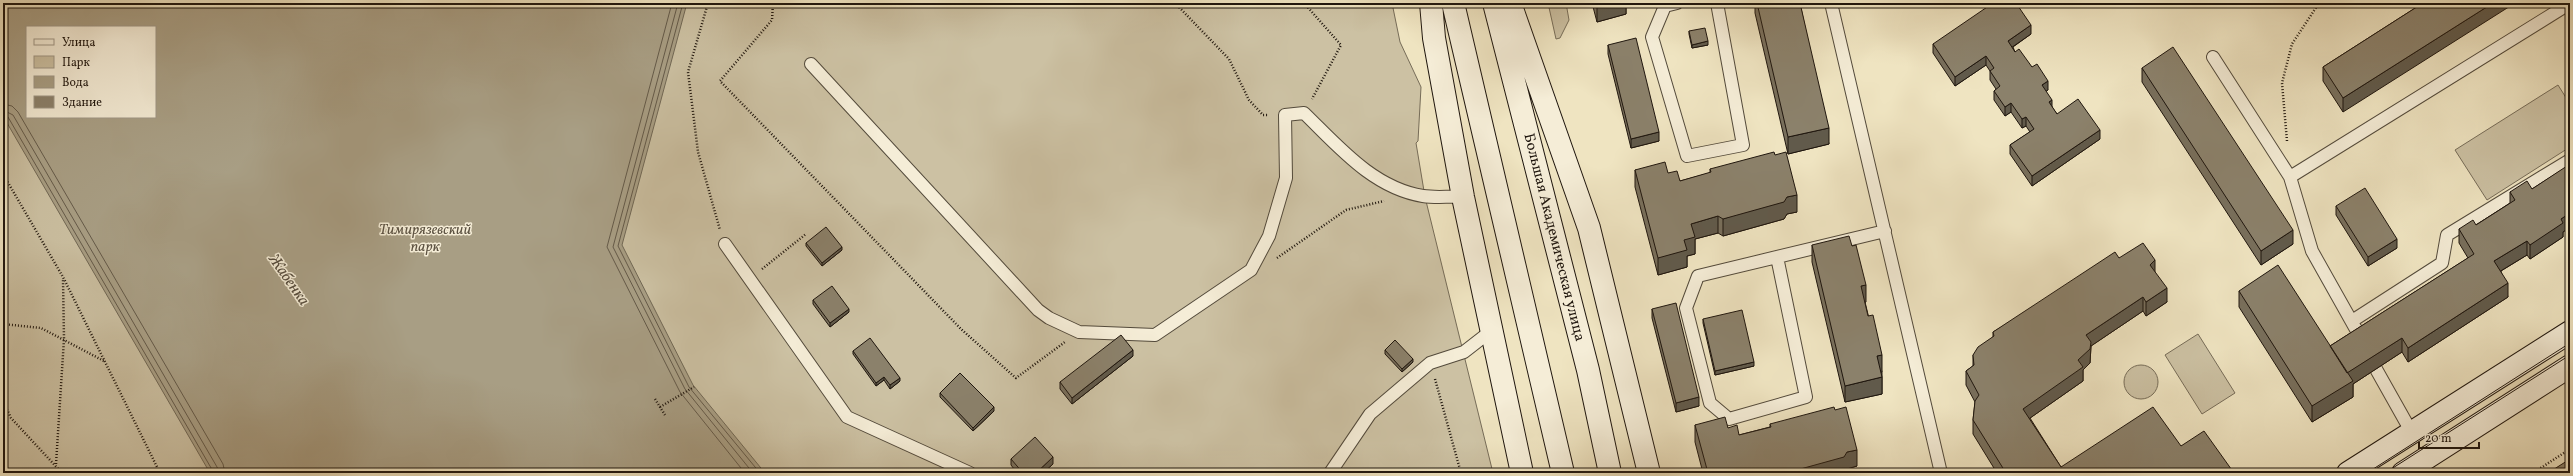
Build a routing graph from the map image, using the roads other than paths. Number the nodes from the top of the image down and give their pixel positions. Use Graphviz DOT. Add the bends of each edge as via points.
graph roads {
  1 [pos="1431,3"];
  2 [pos="1453,3"];
  3 [pos="1494,3"];
  4 [pos="1510,3"];
  5 [pos="1677,3"];
  6 [pos="1717,3"];
  7 [pos="1831,3"];
  8 [pos="2562,3"];
  9 [pos="2213,57"];
  10 [pos="811,64"];
  11 [pos="2570,160"];
  12 [pos="2290,178"];
  13 [pos="1463,197"];
  14 [pos="1885,231"];
  15 [pos="725,244"];
  16 [pos="1777,256"];
  17 [pos="2352,321"];
  18 [pos="1491,331"];
  19 [pos="2570,332"];
  20 [pos="2362,340"];
  21 [pos="2376,369"];
  22 [pos="2569,370"];
  23 [pos="2412,432"];
  24 [pos="970,473"];
  25 [pos="1330,473"];
  26 [pos="1522,473"];
  27 [pos="1563,473"];
  28 [pos="1610,473"];
  29 [pos="1649,473"];
  30 [pos="1941,473"];
  31 [pos="2348,473"];
  32 [pos="2403,473"];
  1 -- 13 [label="main road" via="1434,38"];
  2 -- 27 [label="main road"];
  3 -- 28 [label="main road, Большая Академическая улица" via="1586,363"];
  4 -- 29 [label="main road" via="1589,228"];
  5 -- 6 [label="lane" via="1665,6 1652,37 1687,156 1743,145"];
  7 -- 14 [label="lane"];
  8 -- 12 [label="lane" via="2564,7"];
  9 -- 12 [label="lane"];
  10 -- 13 [label="lane" via="1038,310 1079,332 1155,335 1251,270 1268,236 1286,178 1285,115 1304,113 1364,172 1425,197"];
  11 -- 17 [label="lane" via="2447,235 2442,263"];
  12 -- 17 [label="lane" via="2312,251"];
  13 -- 18 [label="main road"];
  14 -- 16 [label="lane"];
  14 -- 30 [label="lane"];
  15 -- 24 [label="lane" via="847,417"];
  16 -- 16 [label="lane" via="1698,276 1686,308 1710,403 1729,420 1806,397"];
  17 -- 20 [label="lane"];
  18 -- 25 [label="lane" via="1464,352 1430,363 1370,414"];
  18 -- 26 [label="main road"];
  19 -- 23 [label="main road"];
  21 -- 23 [label="lane"];
  22 -- 32 [label="main road"];
  23 -- 31 [label="main road"];
}
